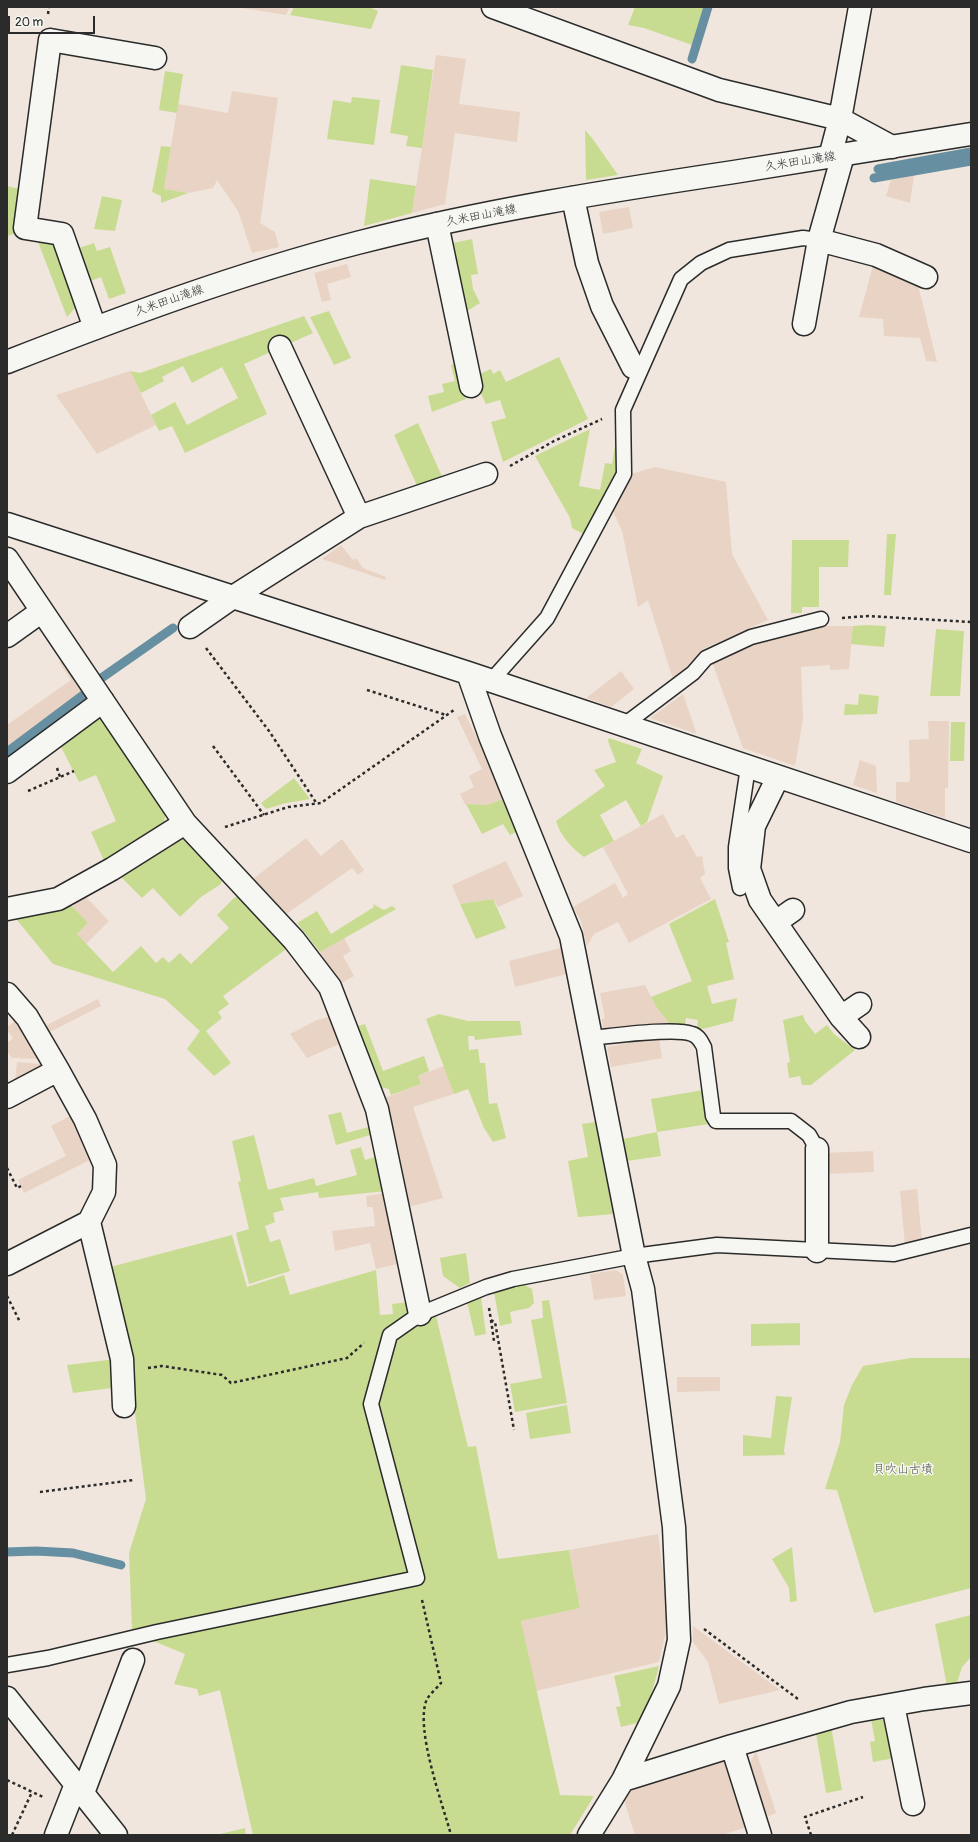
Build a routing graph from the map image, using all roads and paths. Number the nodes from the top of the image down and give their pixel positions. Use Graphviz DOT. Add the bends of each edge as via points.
graph roads {
  1 [pos="493,7"];
  2 [pos="860,7"];
  3 [pos="156,58"];
  4 [pos="840,118"];
  5 [pos="971,134"];
  6 [pos="892,147"];
  7 [pos="836,156"];
  8 [pos="573,198"];
  9 [pos="437,224"];
  10 [pos="819,240"];
  11 [pos="926,277"];
  12 [pos="804,324"];
  13 [pos="95,328"];
  14 [pos="280,347"];
  15 [pos="7,362"];
  16 [pos="633,367"];
  17 [pos="471,386"];
  18 [pos="623,410"];
  19 [pos="486,474"];
  20 [pos="359,518"];
  21 [pos="7,524"];
  22 [pos="7,559"];
  23 [pos="233,597"];
  24 [pos="42,611"];
  25 [pos="821,619"];
  26 [pos="971,622"];
  27 [pos="190,626"];
  28 [pos="7,636"];
  29 [pos="484,688"];
  30 [pos="368,690"];
  31 [pos="102,701"];
  32 [pos="446,715"];
  33 [pos="624,725"];
  34 [pos="213,746"];
  35 [pos="748,767"];
  36 [pos="74,771"];
  37 [pos="7,772"];
  38 [pos="778,777"];
  39 [pos="27,792"];
  40 [pos="317,804"];
  41 [pos="264,815"];
  42 [pos="190,829"];
  43 [pos="971,841"];
  44 [pos="740,888"];
  45 [pos="7,909"];
  46 [pos="793,910"];
  47 [pos="776,922"];
  48 [pos="7,994"];
  49 [pos="860,1004"];
  50 [pos="841,1017"];
  51 [pos="859,1037"];
  52 [pos="590,1038"];
  53 [pos="58,1070"];
  54 [pos="7,1097"];
  55 [pos="816,1149"];
  56 [pos="7,1168"];
  57 [pos="21,1186"];
  58 [pos="89,1222"];
  59 [pos="971,1235"];
  60 [pos="817,1251"];
  61 [pos="634,1256"];
  62 [pos="7,1264"];
  63 [pos="486,1287"];
  64 [pos="7,1296"];
  65 [pos="420,1314"];
  66 [pos="491,1320"];
  67 [pos="20,1322"];
  68 [pos="370,1338"];
  69 [pos="494,1341"];
  70 [pos="122,1370"];
  71 [pos="124,1406"];
  72 [pos="514,1430"];
  73 [pos="134,1480"];
  74 [pos="40,1492"];
  75 [pos="417,1578"];
  76 [pos="678,1619"];
  77 [pos="142,1636"];
  78 [pos="133,1660"];
  79 [pos="7,1665"];
  80 [pos="971,1693"];
  81 [pos="7,1698"];
  82 [pos="893,1705"];
  83 [pos="824,1719"];
  84 [pos="732,1746"];
  85 [pos="7,1780"];
  86 [pos="624,1780"];
  87 [pos="79,1789"];
  88 [pos="32,1792"];
  89 [pos="863,1797"];
  90 [pos="913,1804"];
  91 [pos="67,1808"];
  92 [pos="12,1835"];
  93 [pos="56,1835"];
  94 [pos="116,1835"];
  95 [pos="451,1835"];
  96 [pos="589,1835"];
  97 [pos="760,1835"];
  98 [pos="811,1835"];
  1 -- 4 [label="street" via="719,90"];
  2 -- 4 [label="street"];
  3 -- 13 [label="street" via="50,40 24,228 62,234"];
  4 -- 6 [label="street"];
  4 -- 7 [label="street"];
  5 -- 6 [label="street, 久米田山滝線"];
  6 -- 7 [label="street, 久米田山滝線"];
  7 -- 8 [label="street, 久米田山滝線"];
  7 -- 10 [label="street"];
  8 -- 9 [label="street, 久米田山滝線"];
  8 -- 16 [label="street" via="587,263 602,306"];
  9 -- 13 [label="street, 久米田山滝線" via="247,274"];
  9 -- 17 [label="street"];
  10 -- 11 [label="street" via="876,255"];
  10 -- 12 [label="street"];
  10 -- 18 [label="lane" via="803,238 729,250 701,263 681,279"];
  13 -- 15 [label="street, 久米田山滝線"];
  14 -- 20 [label="street"];
  18 -- 19 [label="path" via="554,441 497,474"];
  18 -- 29 [label="lane" via="624,474 547,618"];
  19 -- 20 [label="street"];
  20 -- 23 [label="street"];
  21 -- 23 [label="street"];
  22 -- 24 [label="street"];
  23 -- 27 [label="street"];
  23 -- 29 [label="street" via="468,673"];
  24 -- 28 [label="street"];
  24 -- 31 [label="street"];
  25 -- 26 [label="path" via="868,616"];
  25 -- 33 [label="lane" via="751,637 706,658 693,673"];
  27 -- 40 [label="path" via="269,731"];
  29 -- 32 [label="path"];
  29 -- 33 [label="street"];
  29 -- 52 [label="street" via="490,736 571,936"];
  30 -- 32 [label="path"];
  31 -- 37 [label="street"];
  31 -- 42 [label="street"];
  32 -- 40 [label="path"];
  33 -- 35 [label="street"];
  34 -- 41 [label="path"];
  35 -- 38 [label="street"];
  35 -- 44 [label="lane" via="736,847 736,868"];
  36 -- 39 [label="path"];
  38 -- 43 [label="street"];
  38 -- 47 [label="street" via="754,826 749,869 760,900"];
  40 -- 41 [label="path" via="288,807"];
  41 -- 42 [label="path"];
  42 -- 45 [label="street" via="58,899"];
  42 -- 65 [label="street" via="294,940 330,987 377,1109"];
  46 -- 47 [label="street"];
  47 -- 50 [label="street"];
  48 -- 53 [label="street" via="27,1017"];
  49 -- 50 [label="street"];
  50 -- 51 [label="street"];
  52 -- 55 [label="lane" via="669,1031 692,1033 699,1038 704,1047 713,1116 716,1121 791,1120 809,1135"];
  52 -- 61 [label="street"];
  53 -- 54 [label="street"];
  53 -- 58 [label="street" via="86,1119 106,1165 104,1192"];
  55 -- 60 [label="street"];
  56 -- 57 [label="path" via="18,1188"];
  58 -- 62 [label="street"];
  58 -- 70 [label="street" via="122,1359"];
  59 -- 60 [label="lane" via="894,1254"];
  60 -- 61 [label="lane" via="717,1246"];
  61 -- 63 [label="lane" via="513,1279"];
  61 -- 76 [label="street" via="643,1289 674,1527"];
  63 -- 65 [label="lane"];
  63 -- 66 [label="path"];
  64 -- 67 [label="path"];
  65 -- 75 [label="lane" via="390,1335 371,1404"];
  66 -- 69 [label="path"];
  66 -- 72 [label="path" via="495,1322"];
  68 -- 70 [label="path" via="347,1358 231,1383 222,1375 162,1366"];
  70 -- 71 [label="street"];
  73 -- 74 [label="path"];
  75 -- 77 [label="lane"];
  75 -- 95 [label="path" via="441,1683 427,1699 423,1719 427,1747"];
  76 -- 83 [label="path" via="695,1622"];
  76 -- 86 [label="street" via="679,1640 669,1686"];
  77 -- 78 [label="lane"];
  77 -- 79 [label="lane"];
  78 -- 87 [label="street"];
  80 -- 82 [label="street"];
  81 -- 87 [label="street"];
  82 -- 83 [label="street"];
  82 -- 90 [label="street"];
  83 -- 84 [label="street"];
  84 -- 86 [label="street"];
  84 -- 97 [label="street"];
  85 -- 88 [label="path"];
  86 -- 96 [label="street"];
  87 -- 91 [label="street"];
  87 -- 94 [label="street"];
  88 -- 91 [label="path"];
  88 -- 92 [label="path"];
  89 -- 98 [label="path" via="804,1816"];
  91 -- 93 [label="street"];
}
